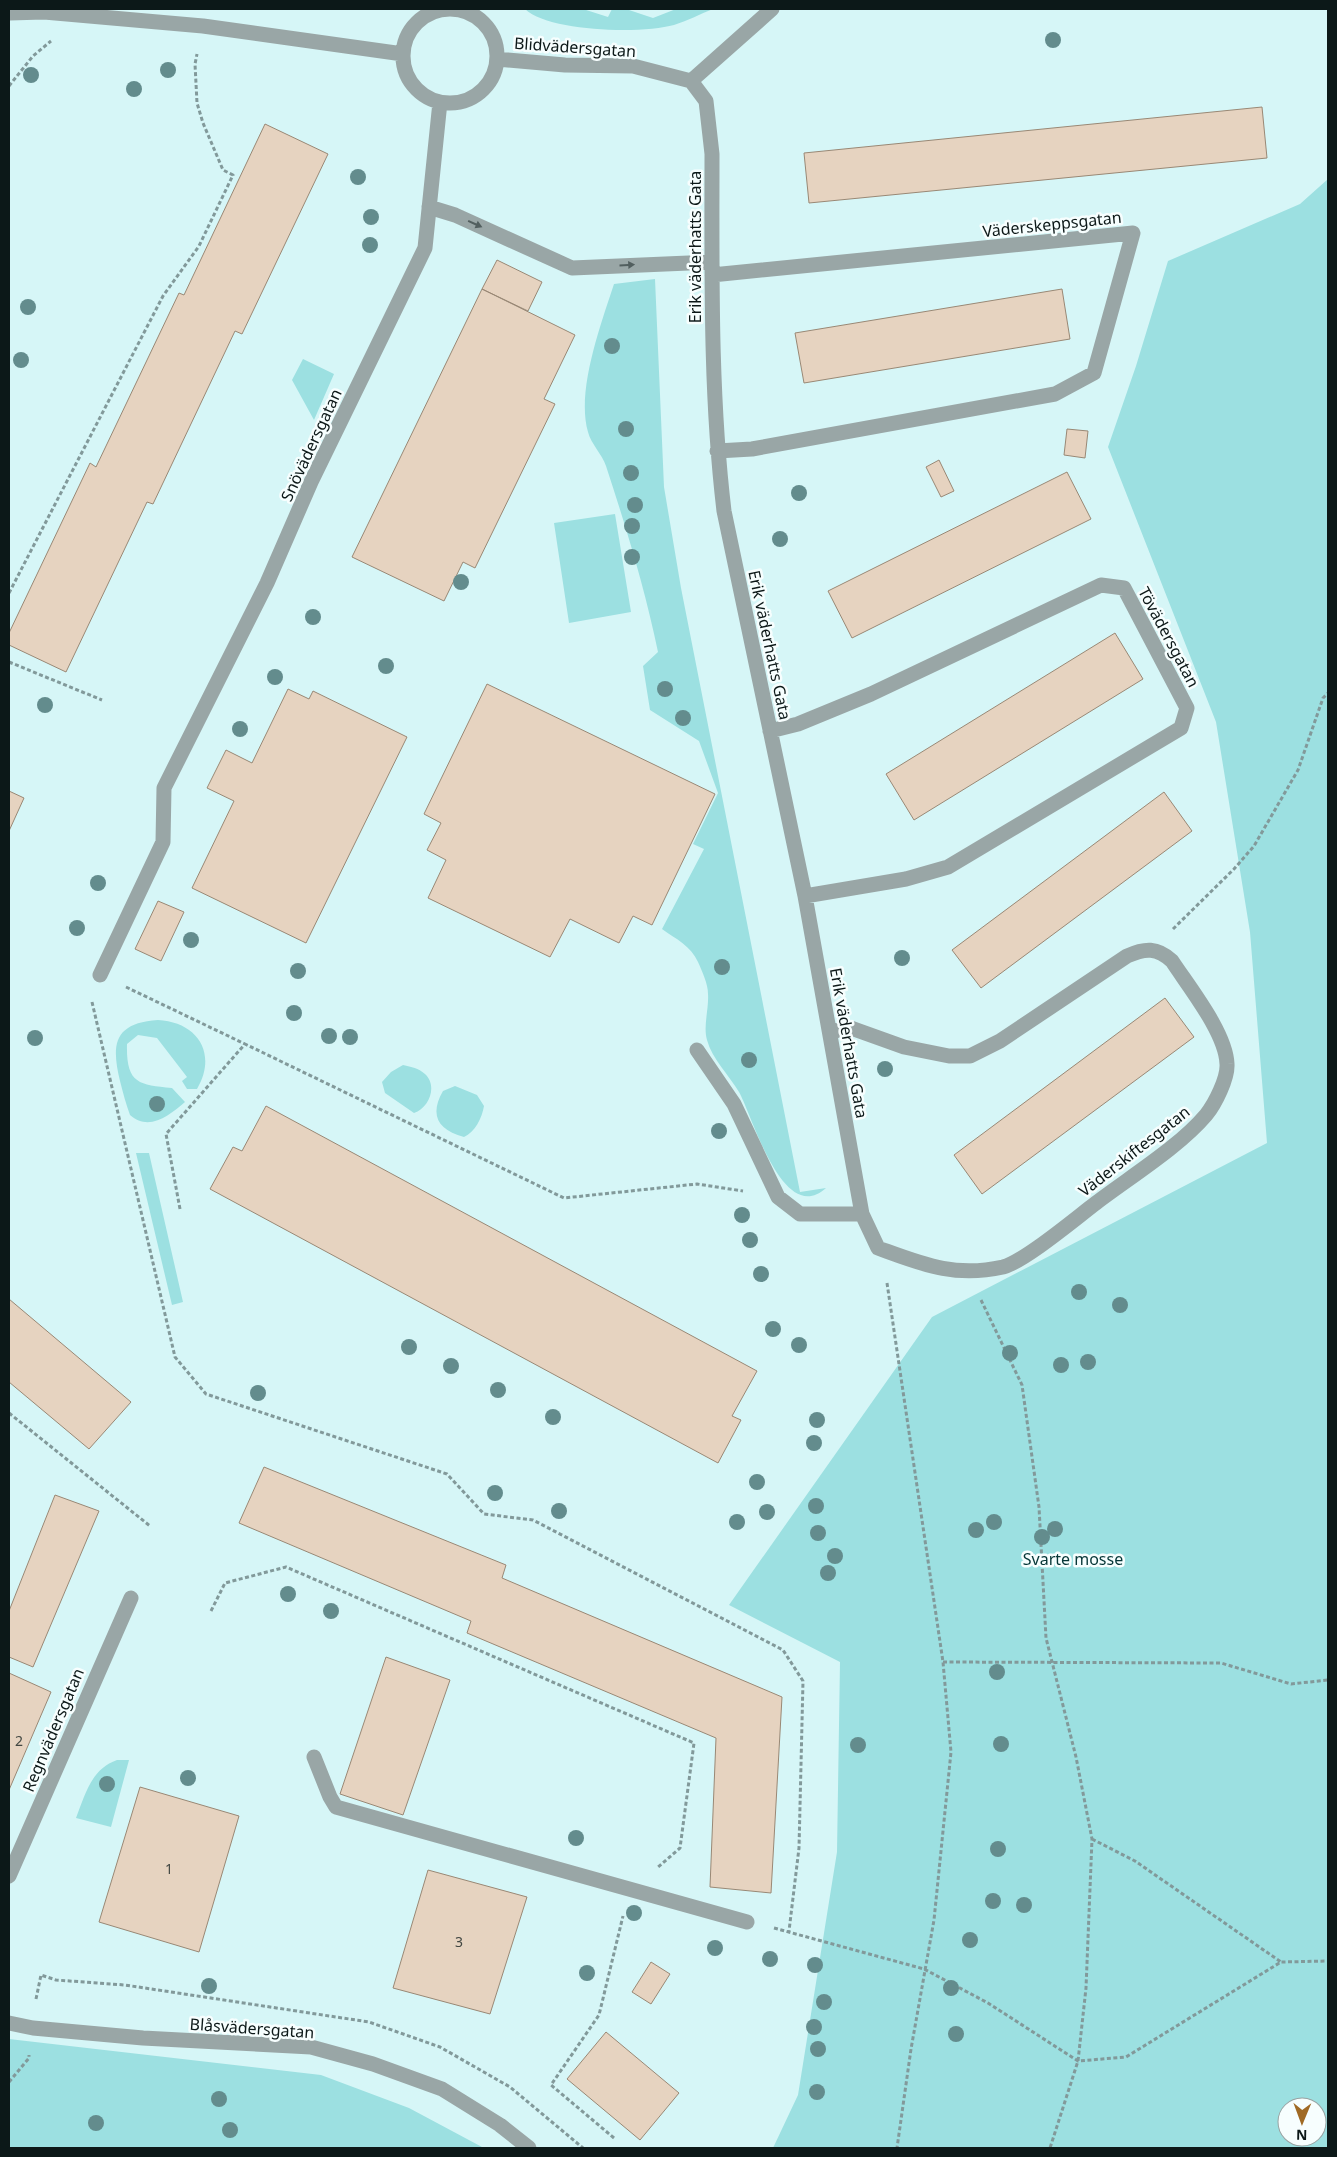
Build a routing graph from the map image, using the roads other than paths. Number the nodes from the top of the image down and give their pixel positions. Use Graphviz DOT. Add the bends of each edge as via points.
graph roads {
  1 [pos="458,9"];
  2 [pos="772,9"];
  3 [pos="9,13"];
  4 [pos="403,54"];
  5 [pos="497,59"];
  6 [pos="691,82"];
  7 [pos="440,102"];
  8 [pos="429,207"];
  9 [pos="712,269"];
  10 [pos="716,451"];
  11 [pos="770,731"];
  12 [pos="805,896"];
  13 [pos="100,975"];
  14 [pos="830,1032"];
  15 [pos="697,1050"];
  16 [pos="862,1214"];
  17 [pos="878,1248"];
  18 [pos="131,1598"];
  19 [pos="314,1757"];
  20 [pos="10,1871"];
  21 [pos="747,1922"];
  22 [pos="9,2022"];
  23 [pos="529,2148"];
  1 -- 4 [label="street" via="432,13 418,22 408,36"];
  1 -- 5 [label="street" via="487,27 495,42"];
  2 -- 6 [label="street"];
  3 -- 4 [label="street" via="44,12 203,26"];
  4 -- 7 [label="street" via="406,72 416,89"];
  5 -- 6 [label="street, Blidvädersgatan" via="633,66"];
  5 -- 7 [label="street" via="491,81 474,97 464,102"];
  6 -- 9 [label="street, Erik väderhatts Gata" via="706,101 710,123"];
  7 -- 8 [label="street, Snövädersgatan"];
  8 -- 9 [label="street, one-way" via="455,215 572,268"];
  8 -- 13 [label="street, Snövädersgatan" via="425,248 311,482 266,583 164,788 163,842"];
  9 -- 10 [label="street, Erik väderhatts Gata"];
  9 -- 10 [label="street, Väderskeppsgatan" via="1133,233 1094,373 1063,390 752,449"];
  10 -- 11 [label="street, Erik väderhatts Gata" via="724,511"];
  11 -- 12 [label="street, Erik väderhatts Gata"];
  11 -- 12 [label="street, Tövädersgatan" via="798,724 871,694 1101,585 1124,588 1187,708 1181,728 948,867 906,879"];
  12 -- 14 [label="street, Erik väderhatts Gata"];
  14 -- 16 [label="street, Erik väderhatts Gata"];
  14 -- 17 [label="street, Väderskiftesgatan" via="851,1028 904,1047 949,1056 970,1056 1000,1041 1126,956 1153,949 1172,961 1219,1033 1227,1064 1221,1091 1207,1114 1184,1137 1028,1253 1004,1267 967,1271 936,1269"];
  15 -- 16 [label="street" via="734,1104 778,1197 800,1214"];
  16 -- 17 [label="street, Erik väderhatts Gata"];
  18 -- 20 [label="street, Regnvädersgatan"];
  19 -- 21 [label="street" via="336,1807"];
  22 -- 23 [label="street, Blåsvädersgatan" via="34,2028 142,2038 311,2047 373,2064 442,2089 500,2125"];
}
